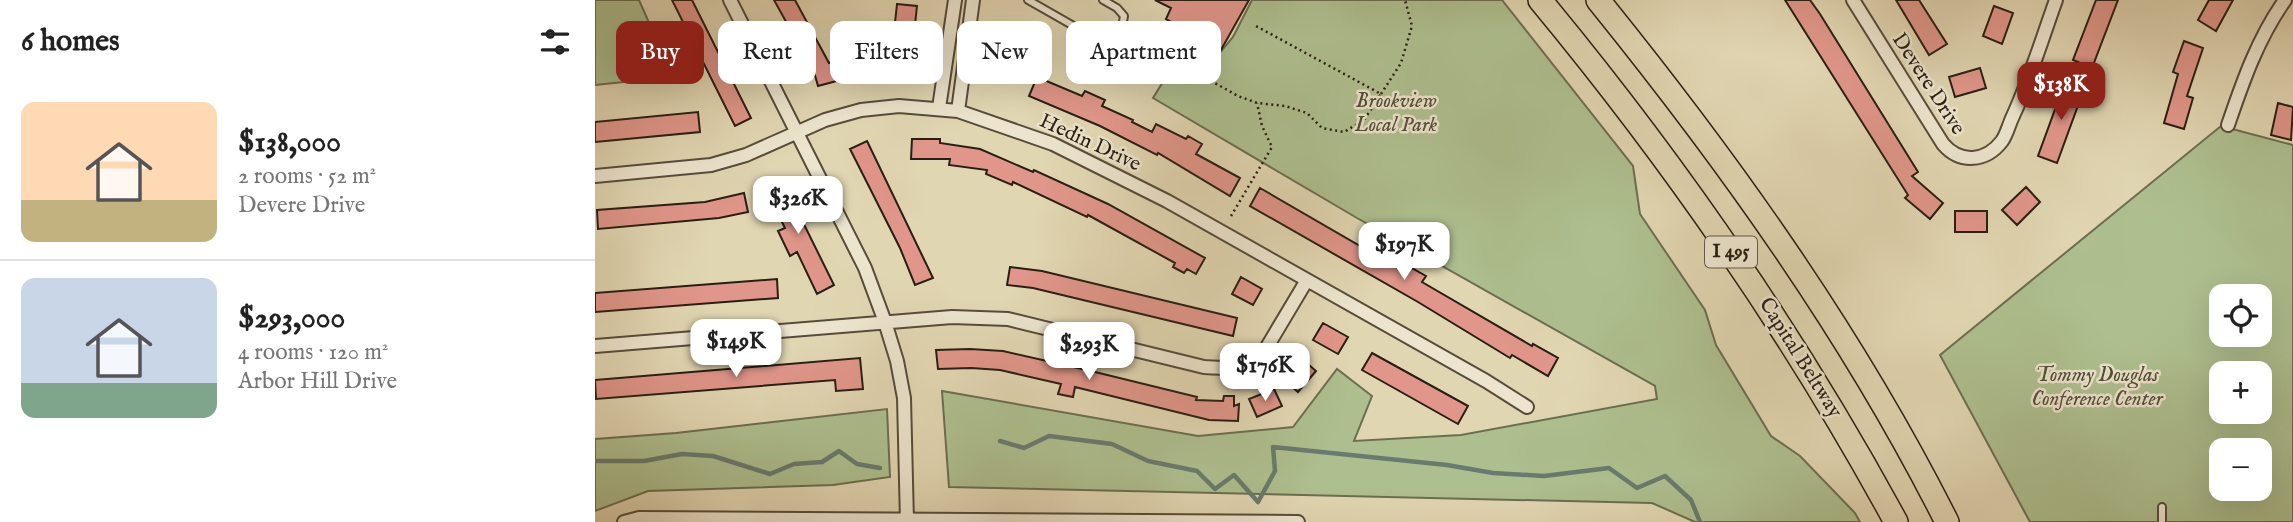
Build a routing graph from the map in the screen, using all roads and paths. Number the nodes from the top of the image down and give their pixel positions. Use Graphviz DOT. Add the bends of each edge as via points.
graph roads {
  1 [pos="730,0"];
  2 [pos="1028,0"];
  3 [pos="1103,0"];
  4 [pos="1405,0"];
  5 [pos="1540,0"];
  6 [pos="1598,0"];
  7 [pos="1853,0"];
  8 [pos="2056,0"];
  9 [pos="2285,0"];
  10 [pos="953,5"];
  11 [pos="972,5"];
  12 [pos="1257,26"];
  13 [pos="1216,84"];
  14 [pos="1381,94"];
  15 [pos="1257,103"];
  16 [pos="939,108"];
  17 [pos="958,111"];
  18 [pos="2228,125"];
  19 [pos="798,132"];
  20 [pos="595,176"];
  21 [pos="1231,216"];
  22 [pos="1307,280"];
  23 [pos="885,322"];
  24 [pos="595,346"];
  25 [pos="1527,407"];
  26 [pos="2162,507"];
  27 [pos="907,520"];
  28 [pos="624,522"];
  29 [pos="1298,522"];
  30 [pos="1896,522"];
  31 [pos="1947,522"];
  32 [pos="2162,522"];
  1 -- 19 [label="street"];
  2 -- 3 [label="lane" via="1108,43 1115,40 1125,16"];
  4 -- 14 [label="path" via="1412,26 1401,62"];
  5 -- 30 [label="highway, Capital Beltway / I 495" via="1723,240 1798,353"];
  6 -- 31 [label="highway, I 495" via="1689,116 1788,256 1875,392"];
  7 -- 8 [label="street, Devere Drive" via="1943,144 1952,155 1970,159 2001,142"];
  9 -- 18 [label="street" via="2246,71"];
  10 -- 11 [label="lane"];
  10 -- 16 [label="street"];
  11 -- 17 [label="street"];
  12 -- 14 [label="path"];
  13 -- 15 [label="path"];
  14 -- 15 [label="path" via="1364,120 1344,132 1322,128 1307,113"];
  15 -- 21 [label="path" via="1272,147"];
  16 -- 17 [label="street, Hedin Drive"];
  16 -- 19 [label="street, Hedin Drive" via="861,110"];
  17 -- 22 [label="street, Hedin Drive" via="1053,144 1167,201"];
  19 -- 20 [label="street, Hedin Drive" via="711,165"];
  19 -- 23 [label="street" via="865,268"];
  22 -- 23 [label="street" via="1264,352 1232,369 1204,367 1007,319"];
  22 -- 25 [label="street, Hedin Drive"];
  23 -- 24 [label="street"];
  23 -- 27 [label="street" via="904,398"];
  26 -- 32 [label="lane"];
  27 -- 28 [label="street" via="639,518"];
  27 -- 29 [label="street"];
}
